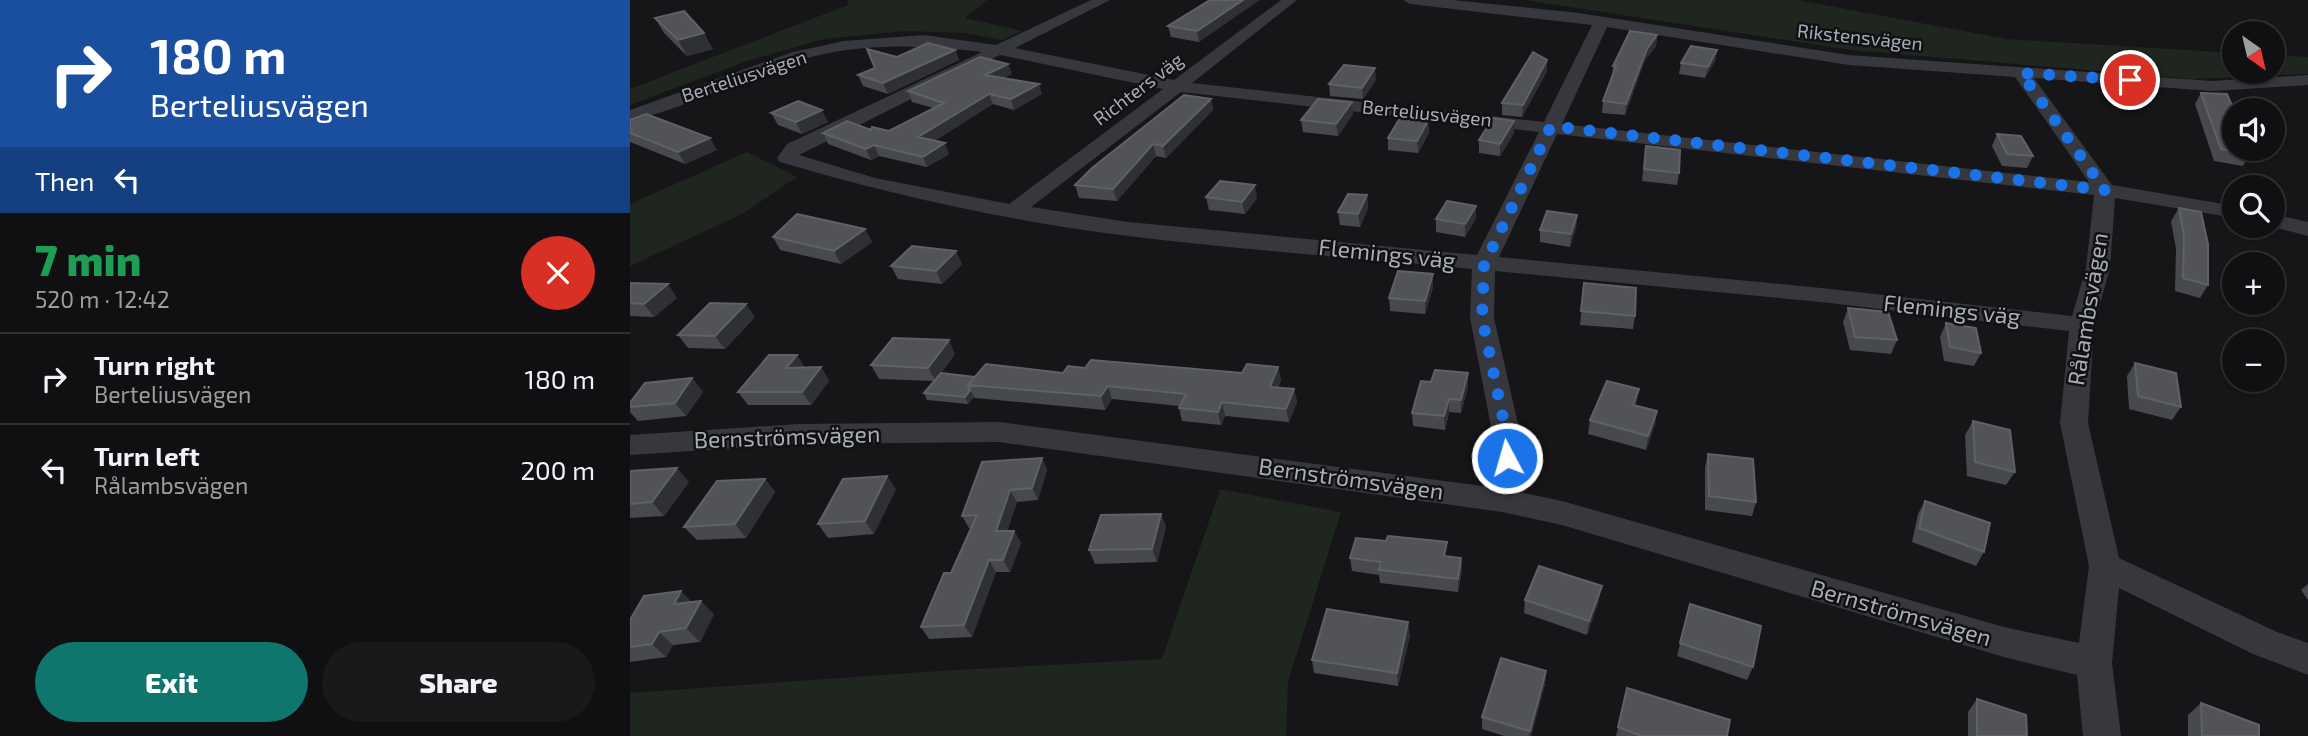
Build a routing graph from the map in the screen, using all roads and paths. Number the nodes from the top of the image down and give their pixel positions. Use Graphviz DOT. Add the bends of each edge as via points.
graph roads {
  1 [pos="1103,0"];
  2 [pos="1290,0"];
  3 [pos="1410,0"];
  4 [pos="1602,21"];
  5 [pos="1000,50"];
  6 [pos="2021,73"];
  7 [pos="2308,80"];
  8 [pos="1176,86"];
  9 [pos="630,116"];
  10 [pos="1551,126"];
  11 [pos="2105,190"];
  12 [pos="2222,210"];
  13 [pos="1013,211"];
  14 [pos="2285,223"];
  15 [pos="2308,229"];
  16 [pos="1484,265"];
  17 [pos="2082,325"];
  18 [pos="630,445"];
  19 [pos="1502,500"];
  20 [pos="2105,566"];
  21 [pos="2308,659"];
  22 [pos="2094,663"];
  23 [pos="2102,736"];
  1 -- 5 [label="street"];
  2 -- 8 [label="street, Richters väg"];
  3 -- 4 [label="street, Rikstensvägen"];
  4 -- 6 [label="street, Rikstensvägen" via="1849,60"];
  4 -- 10 [label="street"];
  5 -- 8 [label="street, Berteliusvägen"];
  5 -- 9 [label="street, Berteliusvägen" via="924,40 844,47 769,64"];
  5 -- 13 [label="street, Flemings väg" via="787,158 872,183"];
  6 -- 7 [label="street, Rikstensvägen" via="2212,86"];
  6 -- 11 [label="street"];
  8 -- 10 [label="street, Berteliusvägen"];
  8 -- 13 [label="street, Richters väg"];
  10 -- 11 [label="street, Berteliusvägen"];
  10 -- 16 [label="street"];
  11 -- 12 [label="street, Berteliusvägen"];
  11 -- 17 [label="street, Rålambsvägen" via="2098,268"];
  13 -- 16 [label="street, Flemings väg" via="1128,229"];
  14 -- 15 [label="street"];
  16 -- 17 [label="street, Flemings väg" via="1821,295"];
  16 -- 19 [label="street" via="1482,318 1508,442"];
  17 -- 20 [label="street, Rålambsvägen" via="2074,423"];
  18 -- 19 [label="street, Bernströmsvägen" via="799,434 999,432"];
  19 -- 22 [label="street, Bernströmsvägen" via="1562,513 2004,642"];
  20 -- 21 [label="street"];
  20 -- 22 [label="street, Rålambsvägen"];
  22 -- 23 [label="street, Rålambsvägen"];
}
